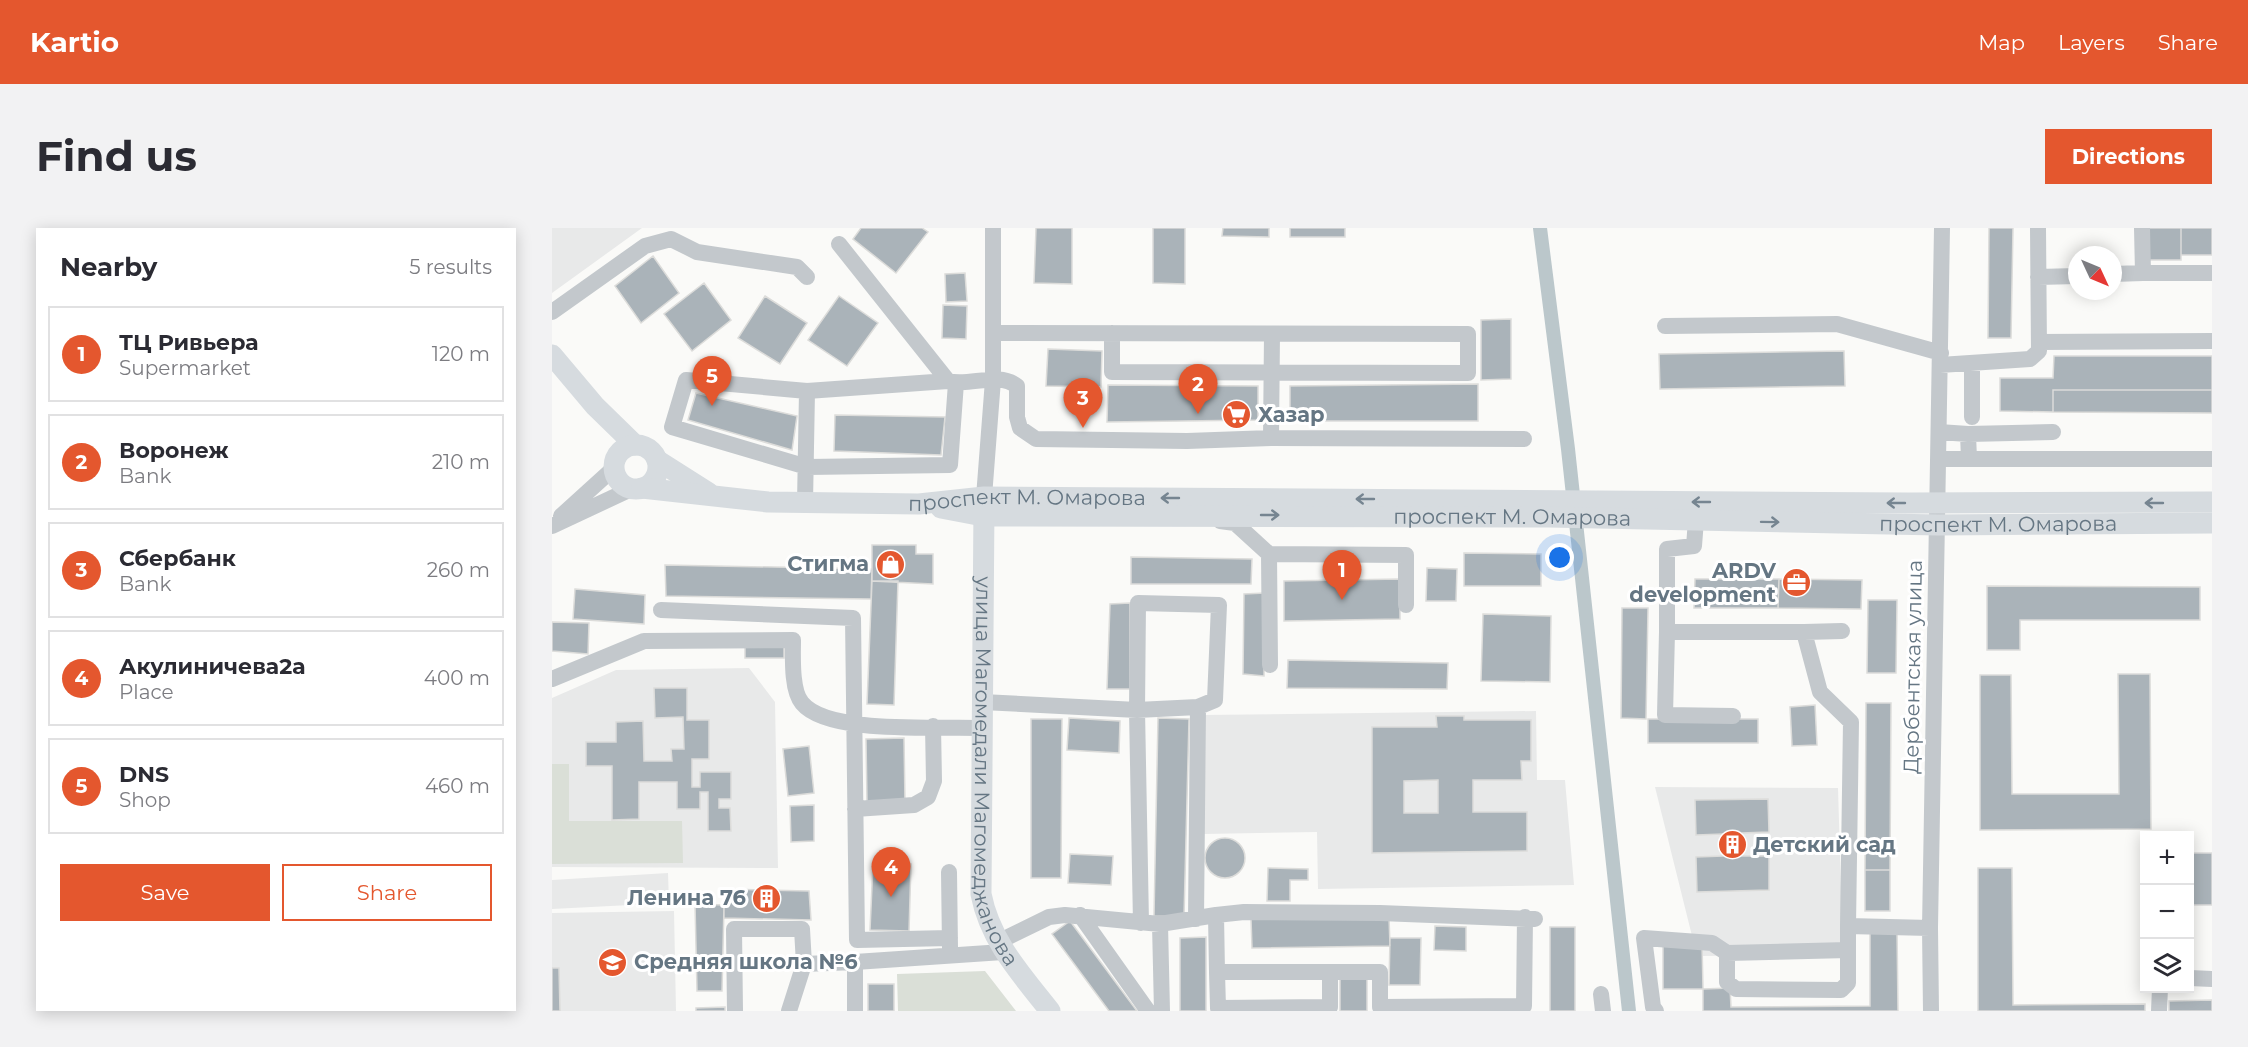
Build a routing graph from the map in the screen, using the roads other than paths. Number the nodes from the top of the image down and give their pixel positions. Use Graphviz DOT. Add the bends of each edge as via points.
graph roads {
  1 [pos="993,228"];
  2 [pos="1942,228"];
  3 [pos="2038,228"];
  4 [pos="2142,228"];
  5 [pos="839,244"];
  6 [pos="2143,273"];
  7 [pos="2212,273"];
  8 [pos="2122,274"];
  9 [pos="2068,276"];
  10 [pos="807,277"];
  11 [pos="2038,277"];
  12 [pos="552,312"];
  13 [pos="1665,326"];
  14 [pos="994,333"];
  15 [pos="1112,333"];
  16 [pos="1272,334"];
  17 [pos="2212,341"];
  18 [pos="2039,342"];
  19 [pos="552,355"];
  20 [pos="1940,359"];
  21 [pos="1972,363"];
  22 [pos="1271,373"];
  23 [pos="993,380"];
  24 [pos="952,382"];
  25 [pos="807,391"];
  26 [pos="595,406"];
  27 [pos="1972,417"];
  28 [pos="1939,432"];
  29 [pos="2053,432"];
  30 [pos="1968,434"];
  31 [pos="1271,438"];
  32 [pos="1524,439"];
  33 [pos="635,445"];
  34 [pos="1939,459"];
  35 [pos="1969,459"];
  36 [pos="2212,459"];
  37 [pos="657,460"];
  38 [pos="614,464"];
  39 [pos="807,467"];
  40 [pos="637,489"];
  41 [pos="712,495"];
  42 [pos="2212,502"];
  43 [pos="805,503"];
  44 [pos="1938,503"];
  45 [pos="984,507"];
  46 [pos="1549,509"];
  47 [pos="1585,510"];
  48 [pos="1162,515"];
  49 [pos="1696,520"];
  50 [pos="2212,523"];
  51 [pos="552,525"];
  52 [pos="1938,525"];
  53 [pos="1269,554"];
  54 [pos="1406,605"];
  55 [pos="661,610"];
  56 [pos="1842,631"];
  57 [pos="1667,632"];
  58 [pos="1804,632"];
  59 [pos="1270,665"];
  60 [pos="552,679"];
  61 [pos="982,702"];
  62 [pos="1198,707"];
  63 [pos="1137,710"];
  64 [pos="1733,716"];
  65 [pos="855,725"];
  66 [pos="933,726"];
  67 [pos="982,728"];
  68 [pos="855,809"];
  69 [pos="950,873"];
  70 [pos="1080,915"];
  71 [pos="1216,915"];
  72 [pos="1196,919"];
  73 [pos="1141,923"];
  74 [pos="1160,924"];
  75 [pos="1848,926"];
  76 [pos="1930,927"];
  77 [pos="950,946"];
  78 [pos="1000,947"];
  79 [pos="1848,950"];
  80 [pos="1726,953"];
  81 [pos="855,962"];
  82 [pos="804,964"];
  83 [pos="1217,972"];
  84 [pos="1330,972"];
  85 [pos="2194,978"];
  86 [pos="2212,979"];
  87 [pos="2160,993"];
  88 [pos="1601,994"];
  89 [pos="1380,1009"];
  90 [pos="735,1011"];
  91 [pos="789,1011"];
  92 [pos="855,1011"];
  93 [pos="1050,1011"];
  94 [pos="1148,1011"];
  95 [pos="1161,1011"];
  96 [pos="1603,1011"];
  97 [pos="1656,1011"];
  98 [pos="1931,1011"];
  99 [pos="2159,1011"];
  1 -- 14 [label="street"];
  2 -- 20 [label="street, Дербентская улица"];
  3 -- 11 [label="street"];
  4 -- 6 [label="street"];
  5 -- 24 [label="street"];
  6 -- 7 [label="street"];
  6 -- 8 [label="street"];
  9 -- 11 [label="street"];
  10 -- 12 [label="street" via="797,267 697,252 671,239 645,246"];
  11 -- 18 [label="street"];
  13 -- 20 [label="street" via="1837,324"];
  14 -- 15 [label="street"];
  14 -- 23 [label="street"];
  15 -- 16 [label="street"];
  15 -- 22 [label="street" via="1112,372"];
  16 -- 22 [label="street"];
  16 -- 22 [label="street" via="1468,334 1468,373"];
  17 -- 18 [label="street"];
  18 -- 21 [label="street" via="2039,351 2030,359"];
  19 -- 26 [label="main road"];
  20 -- 21 [label="street"];
  20 -- 28 [label="street, Дербентская улица"];
  21 -- 27 [label="street"];
  22 -- 31 [label="street"];
  23 -- 24 [label="street"];
  23 -- 31 [label="street" via="1017,386 1020,428 1036,439"];
  23 -- 45 [label="street"];
  24 -- 25 [label="street"];
  24 -- 39 [label="street" via="950,465"];
  25 -- 39 [label="street"];
  25 -- 39 [label="street" via="686,380 672,427"];
  26 -- 33 [label="main road"];
  26 -- 38 [label="main road"];
  28 -- 30 [label="street"];
  28 -- 34 [label="street, Дербентская улица"];
  29 -- 30 [label="street"];
  30 -- 35 [label="street"];
  31 -- 32 [label="street"];
  33 -- 37 [label="main road" via="648,449"];
  33 -- 38 [label="main road" via="623,449"];
  34 -- 35 [label="street"];
  34 -- 44 [label="street, Дербентская улица"];
  35 -- 36 [label="street"];
  37 -- 40 [label="main road" via="658,471 652,482"];
  37 -- 41 [label="main road"];
  38 -- 40 [label="main road" via="616,477"];
  38 -- 51 [label="street"];
  39 -- 43 [label="street"];
  40 -- 41 [label="main road, проспект М. Омарова"];
  40 -- 51 [label="street"];
  41 -- 43 [label="main road, проспект М. Омарова" via="749,502"];
  42 -- 44 [label="main road, проспект М. Омарова, one-way"];
  43 -- 45 [label="main road, проспект М. Омарова"];
  44 -- 47 [label="main road, проспект М. Омарова, one-way"];
  44 -- 52 [label="street, Дербентская улица"];
  46 -- 45 [label="main road, проспект М. Омарова, one-way"];
  45 -- 48 [label="main road, проспект М. Омарова"];
  45 -- 61 [label="main road, улица Магомедали Магомеджанова"];
  46 -- 47 [label="main road, проспект М. Омарова"];
  48 -- 46 [label="main road, проспект М. Омарова, one-way"];
  47 -- 49 [label="main road, проспект М. Омарова"];
  48 -- 53 [label="street" via="1235,523"];
  49 -- 52 [label="main road, проспект М. Омарова, one-way"];
  49 -- 57 [label="street" via="1694,546 1667,549"];
  50 -- 52 [label="main road, проспект М. Омарова"];
  52 -- 76 [label="street, Дербентская улица"];
  53 -- 54 [label="street" via="1406,555"];
  53 -- 59 [label="street"];
  55 -- 65 [label="street" via="853,618"];
  56 -- 58 [label="street"];
  57 -- 58 [label="street"];
  57 -- 64 [label="street" via="1665,715"];
  58 -- 75 [label="street" via="1820,692 1851,722"];
  60 -- 65 [label="street" via="644,641 793,640 793,673 800,702 815,715"];
  61 -- 63 [label="street"];
  61 -- 67 [label="main road, улица Магомедали Магомеджанова"];
  62 -- 63 [label="street"];
  62 -- 63 [label="street" via="1215,700 1219,605 1138,603"];
  62 -- 72 [label="street"];
  63 -- 73 [label="street"];
  65 -- 66 [label="street"];
  65 -- 68 [label="street"];
  66 -- 67 [label="street"];
  66 -- 68 [label="street" via="934,781 928,797 914,806"];
  67 -- 78 [label="main road, улица Магомедали Магомеджанова" via="981,894"];
  68 -- 77 [label="street" via="856,940"];
  69 -- 77 [label="street"];
  70 -- 73 [label="street"];
  70 -- 78 [label="street" via="1049,917"];
  70 -- 94 [label="street"];
  71 -- 72 [label="street"];
  71 -- 83 [label="street"];
  71 -- 89 [label="street" via="1334,912 1530,918 1524,1006"];
  72 -- 74 [label="street"];
  73 -- 74 [label="street"];
  74 -- 95 [label="street"];
  75 -- 76 [label="street"];
  75 -- 79 [label="street"];
  76 -- 98 [label="street, Дербентская улица"];
  77 -- 78 [label="street"];
  77 -- 81 [label="street"];
  78 -- 93 [label="main road, улица Магомедали Магомеджанова"];
  79 -- 80 [label="street"];
  79 -- 80 [label="street" via="1848,983 1841,990 1736,989 1727,982"];
  80 -- 97 [label="street" via="1712,943 1644,938"];
  81 -- 82 [label="street"];
  81 -- 92 [label="street"];
  82 -- 90 [label="street" via="802,929 734,929"];
  82 -- 91 [label="street"];
  83 -- 84 [label="street"];
  83 -- 84 [label="street" via="1218,1008 1330,1007"];
  84 -- 89 [label="street" via="1380,972"];
  85 -- 86 [label="street"];
  87 -- 99 [label="street"];
  88 -- 96 [label="street"];
}
